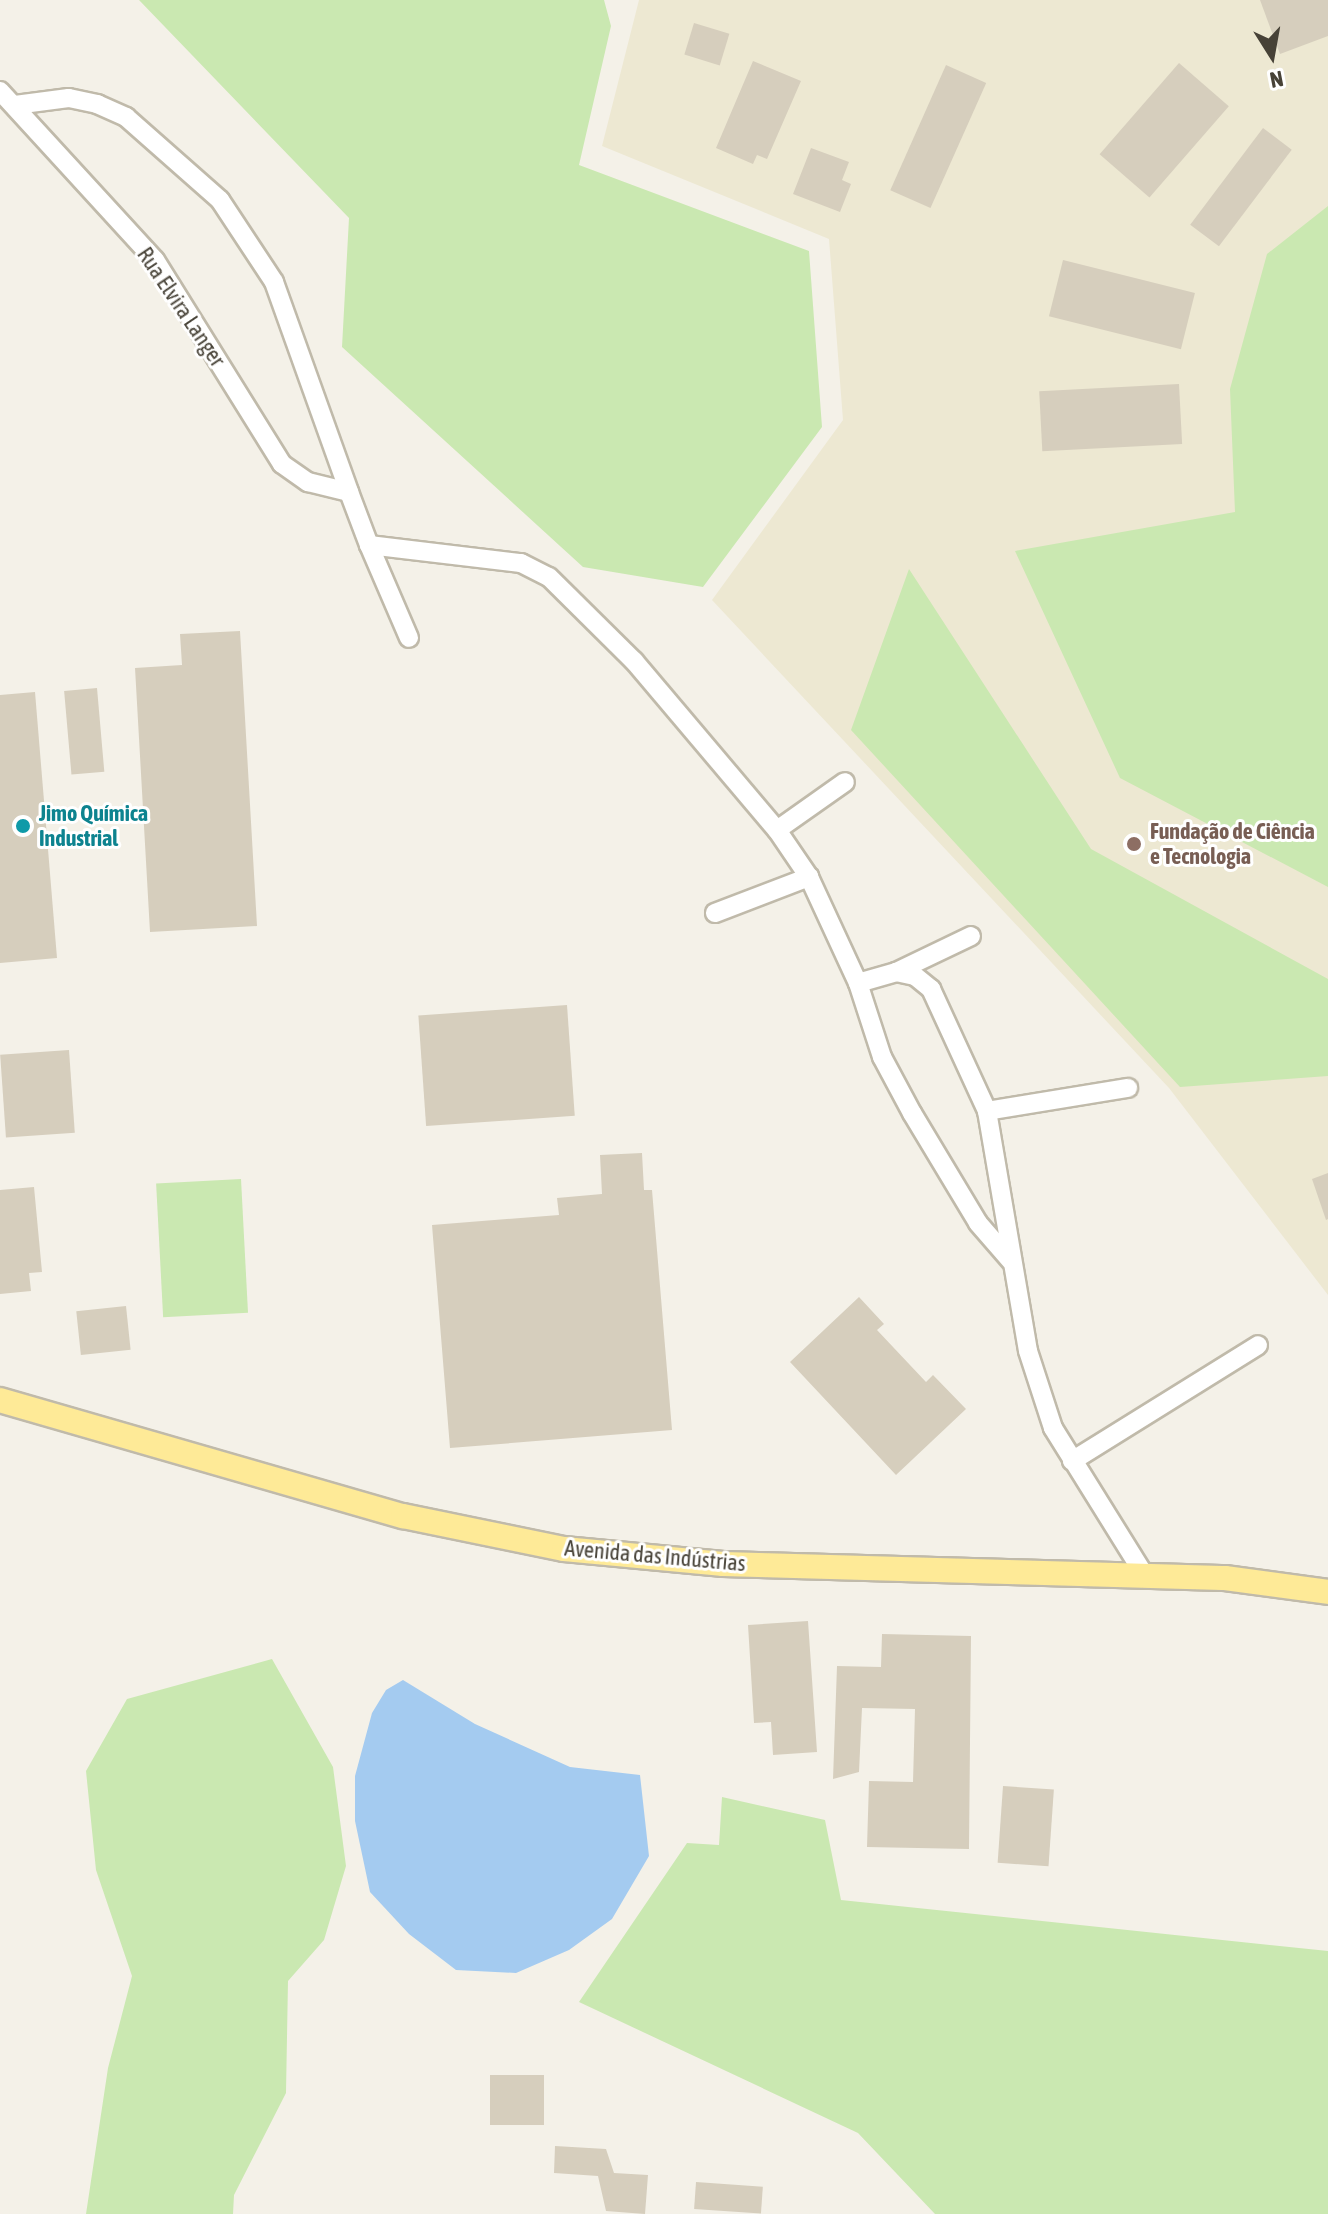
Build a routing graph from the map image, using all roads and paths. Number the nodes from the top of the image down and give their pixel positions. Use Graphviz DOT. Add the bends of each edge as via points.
graph roads {
  1 [pos="0,91"];
  2 [pos="15,105"];
  3 [pos="349,492"];
  4 [pos="369,545"];
  5 [pos="409,638"];
  6 [pos="845,782"];
  7 [pos="777,830"];
  8 [pos="809,877"];
  9 [pos="715,913"];
  10 [pos="971,936"];
  11 [pos="896,972"];
  12 [pos="858,983"];
  13 [pos="1128,1088"];
  14 [pos="987,1111"];
  15 [pos="1011,1261"];
  16 [pos="1258,1345"];
  17 [pos="0,1400"];
  18 [pos="1072,1461"];
  19 [pos="1145,1576"];
  20 [pos="1328,1592"];
  1 -- 2 [label="street, Rua Elvira Langer"];
  2 -- 3 [label="street, Rua Elvira Langer" via="155,260 282,464 308,482"];
  2 -- 3 [label="street" via="69,98 107,108 126,117 220,200 274,282"];
  3 -- 4 [label="street"];
  4 -- 5 [label="street"];
  4 -- 7 [label="street" via="537,568 634,661"];
  6 -- 7 [label="street"];
  7 -- 8 [label="street"];
  8 -- 9 [label="street"];
  8 -- 12 [label="street"];
  10 -- 11 [label="street"];
  11 -- 12 [label="street"];
  11 -- 14 [label="street" via="915,976 931,989"];
  12 -- 15 [label="street" via="882,1057 912,1113 978,1223"];
  13 -- 14 [label="street"];
  14 -- 15 [label="street"];
  15 -- 18 [label="street" via="1028,1351 1053,1428"];
  16 -- 18 [label="street"];
  17 -- 19 [label="main road, Avenida das Indústrias" via="403,1516 564,1549 723,1564"];
  18 -- 19 [label="street"];
  19 -- 20 [label="main road, Avenida das Indústrias" via="1225,1578"];
}
